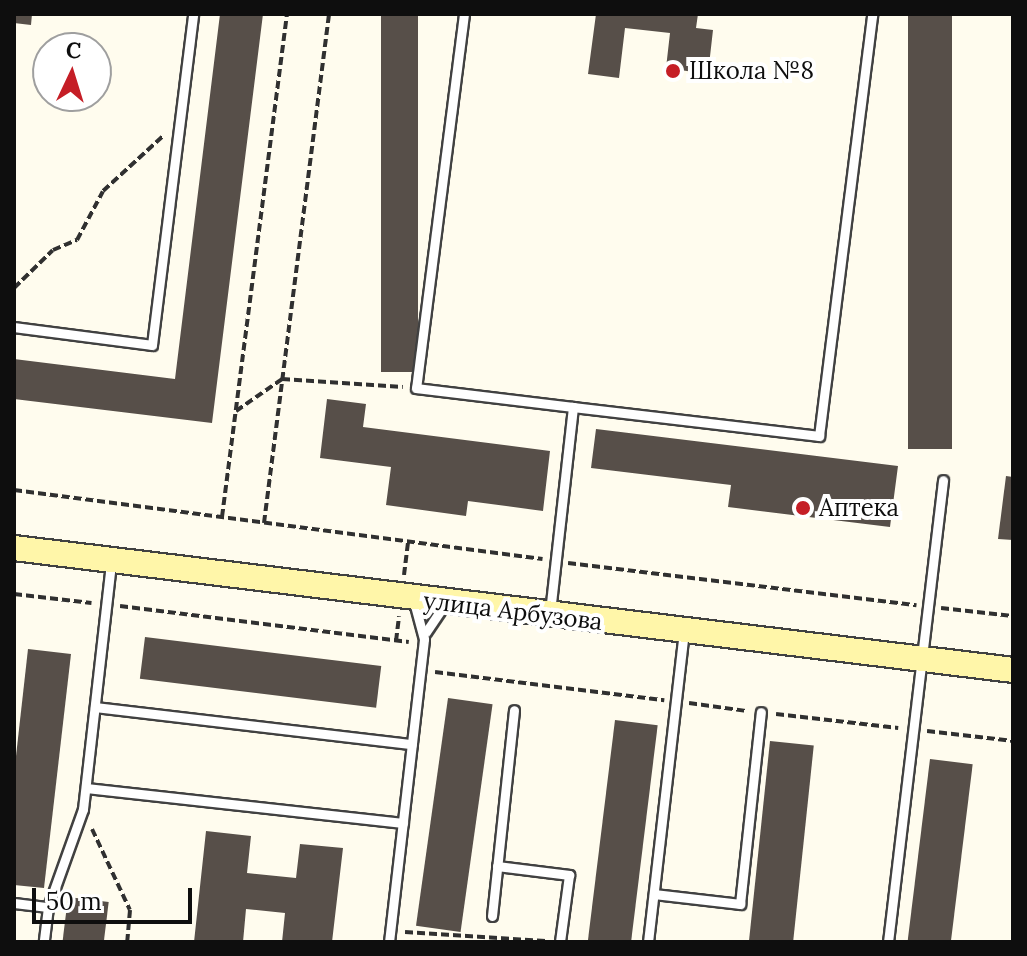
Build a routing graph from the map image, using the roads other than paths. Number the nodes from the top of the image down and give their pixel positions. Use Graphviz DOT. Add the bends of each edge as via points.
graph roads {
  1 [pos="193,14"];
  2 [pos="464,14"];
  3 [pos="872,14"];
  4 [pos="14,327"];
  5 [pos="573,407"];
  6 [pos="943,480"];
  7 [pos="14,548"];
  8 [pos="112,560"];
  9 [pos="412,599"];
  10 [pos="446,604"];
  11 [pos="549,616"];
  12 [pos="684,632"];
  13 [pos="424,642"];
  14 [pos="922,660"];
  15 [pos="1013,670"];
  16 [pos="95,707"];
  17 [pos="514,710"];
  18 [pos="761,712"];
  19 [pos="412,744"];
  20 [pos="86,788"];
  21 [pos="403,823"];
  22 [pos="497,866"];
  23 [pos="654,894"];
  24 [pos="14,903"];
  25 [pos="48,907"];
  26 [pos="492,916"];
  27 [pos="390,936"];
  28 [pos="44,942"];
  29 [pos="560,942"];
  30 [pos="648,942"];
  31 [pos="888,942"];
  1 -- 4 [label="lane" via="152,345"];
  2 -- 5 [label="lane" via="416,388"];
  3 -- 5 [label="lane" via="819,436"];
  5 -- 11 [label="lane"];
  6 -- 14 [label="lane"];
  7 -- 8 [label="street, улица Арбузова"];
  8 -- 9 [label="street, улица Арбузова"];
  8 -- 16 [label="lane"];
  9 -- 10 [label="street, улица Арбузова"];
  9 -- 13 [label="lane" via="422,617"];
  10 -- 11 [label="street, улица Арбузова"];
  10 -- 13 [label="lane" via="430,618"];
  11 -- 12 [label="street, улица Арбузова"];
  12 -- 14 [label="street, улица Арбузова"];
  12 -- 23 [label="lane"];
  13 -- 19 [label="lane"];
  14 -- 15 [label="street, улица Арбузова"];
  14 -- 31 [label="lane"];
  16 -- 19 [label="lane"];
  16 -- 20 [label="lane"];
  17 -- 22 [label="lane"];
  18 -- 23 [label="lane" via="740,904"];
  19 -- 21 [label="lane"];
  20 -- 21 [label="lane"];
  20 -- 25 [label="lane"];
  21 -- 27 [label="lane"];
  22 -- 26 [label="lane"];
  22 -- 29 [label="lane" via="569,875"];
  23 -- 30 [label="lane"];
  24 -- 25 [label="lane"];
  25 -- 28 [label="lane"];
}
